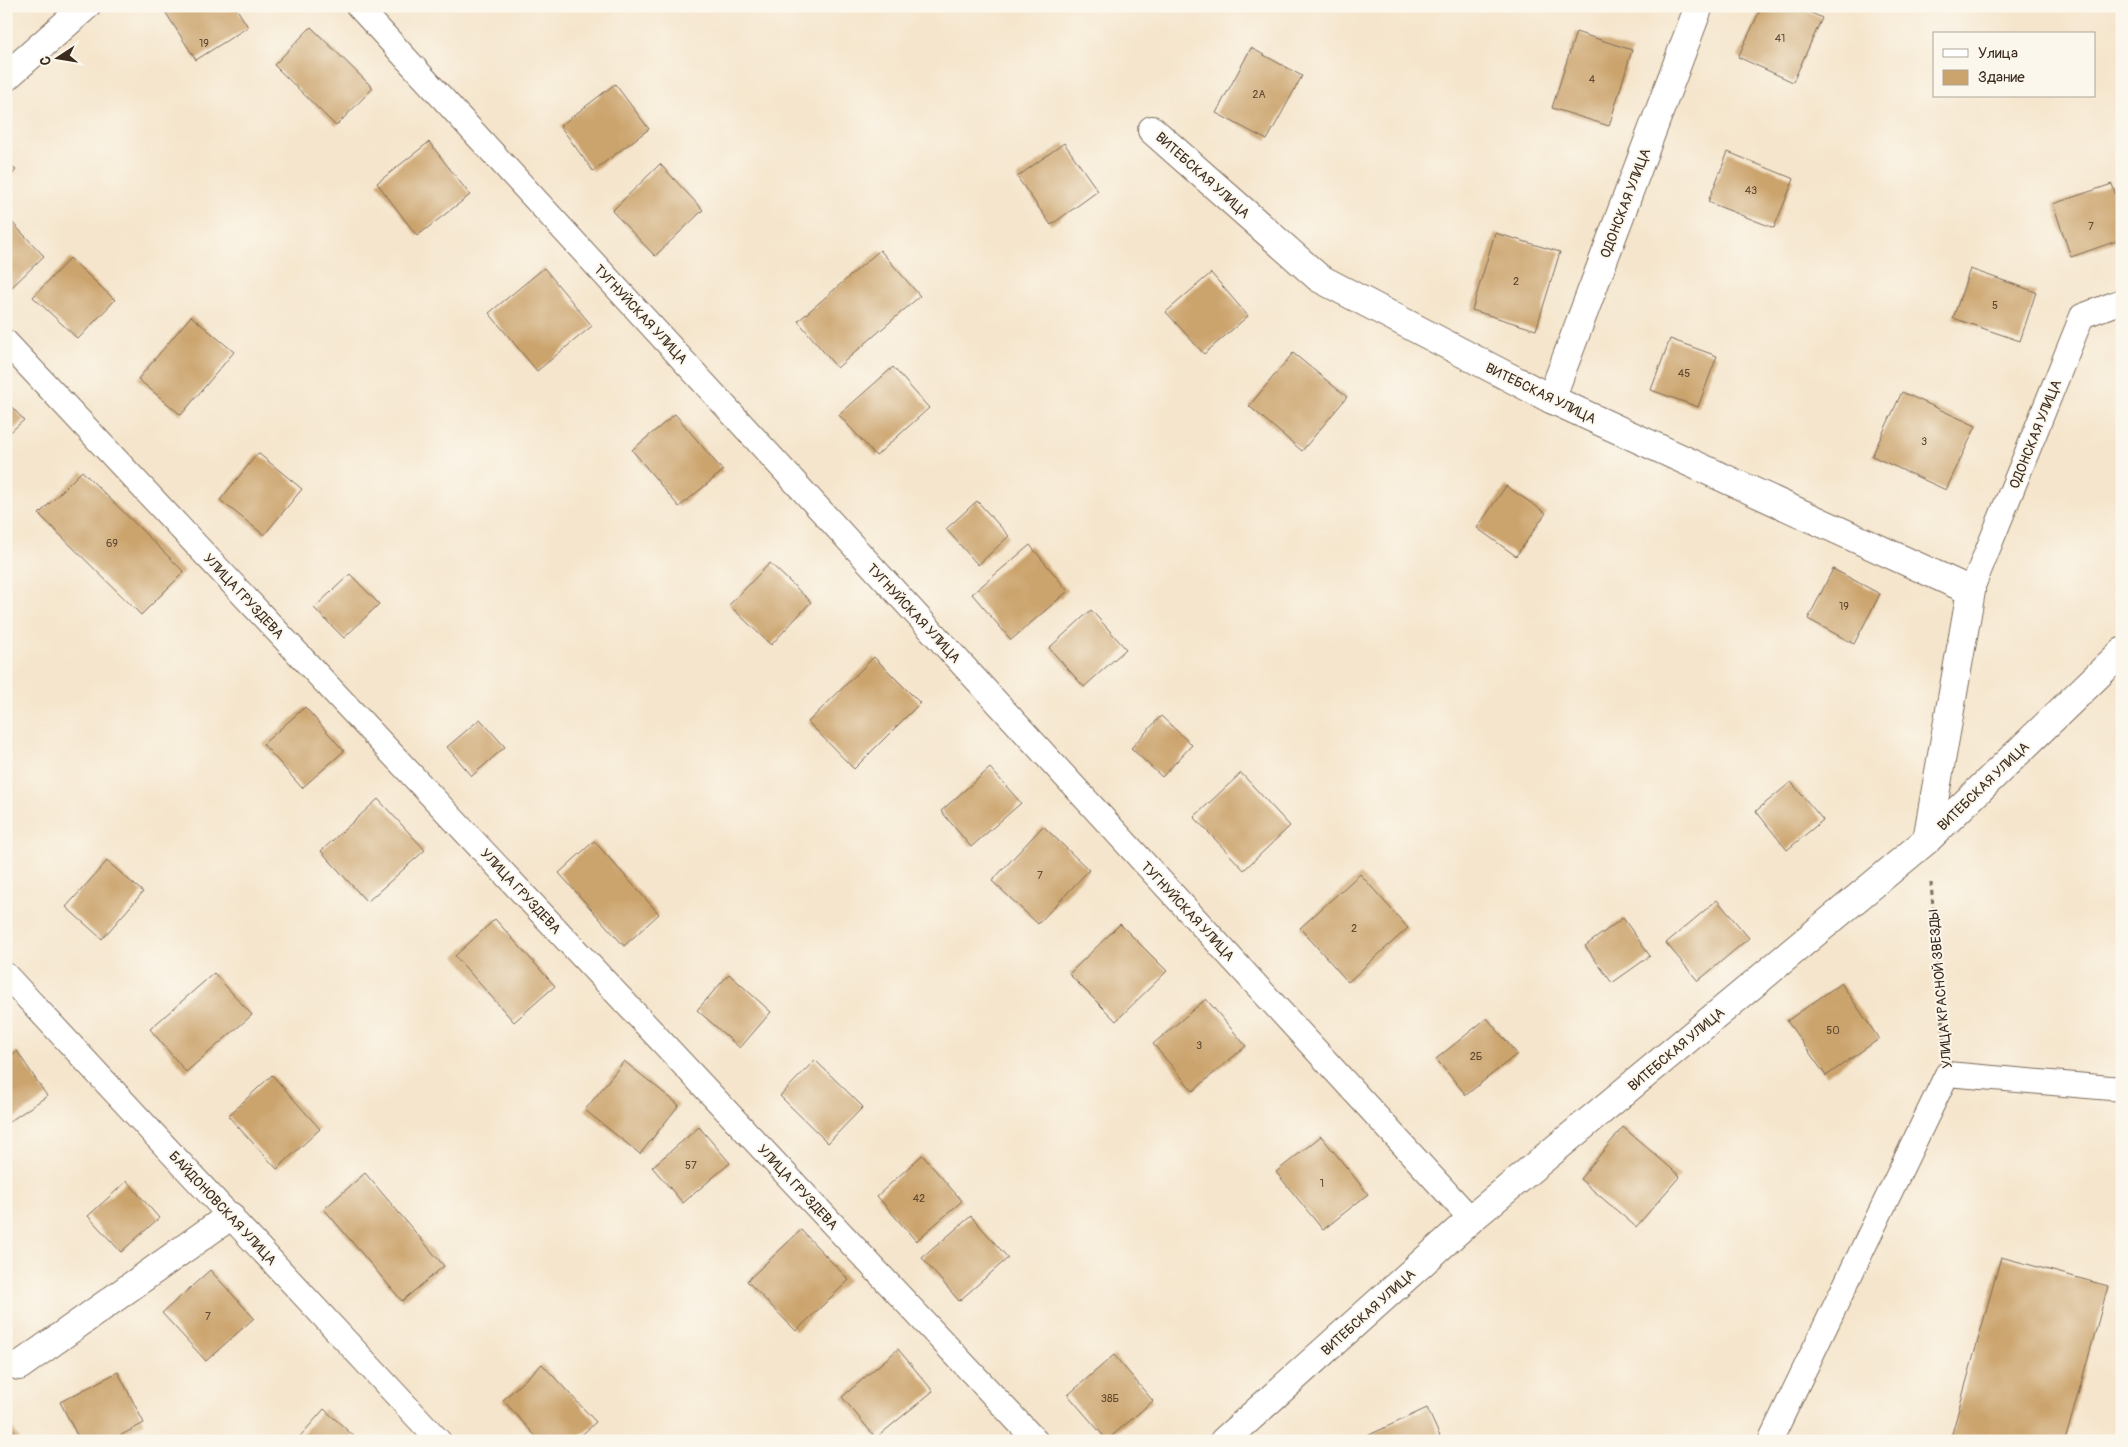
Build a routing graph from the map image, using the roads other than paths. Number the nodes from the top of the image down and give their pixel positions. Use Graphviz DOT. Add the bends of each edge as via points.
graph roads {
  1 [pos="86,6"];
  2 [pos="358,6"];
  3 [pos="1699,6"];
  4 [pos="6,77"];
  5 [pos="1152,130"];
  6 [pos="2122,301"];
  7 [pos="6,342"];
  8 [pos="1551,399"];
  9 [pos="1971,591"];
  10 [pos="2122,652"];
  11 [pos="1927,840"];
  12 [pos="6,975"];
  13 [pos="2122,1089"];
  14 [pos="230,1216"];
  15 [pos="1471,1219"];
  16 [pos="19,1366"];
  17 [pos="439,1441"];
  18 [pos="1036,1441"];
  19 [pos="1224,1441"];
  20 [pos="1770,1441"];
  1 -- 4 [label="street"];
  2 -- 15 [label="lane, ТУГНУЙСКАЯ УЛИЦА"];
  3 -- 8 [label="street, ОДОНСКАЯ УЛИЦА"];
  5 -- 8 [label="street, ВИТЕБСКАЯ УЛИЦА" via="1318,278"];
  6 -- 9 [label="lane, ОДОНСКАЯ УЛИЦА" via="2082,316"];
  7 -- 18 [label="lane, УЛИЦА ГРУЗДЕВА"];
  8 -- 9 [label="street, ВИТЕБСКАЯ УЛИЦА"];
  9 -- 11 [label="street"];
  10 -- 11 [label="street, ВИТЕБСКАЯ УЛИЦА"];
  11 -- 15 [label="street, ВИТЕБСКАЯ УЛИЦА"];
  12 -- 14 [label="lane, БАЙДОНОВСКАЯ УЛИЦА"];
  13 -- 20 [label="lane, УЛИЦА КРАСНОЙ ЗВЕЗДЫ" via="1947,1074"];
  14 -- 16 [label="street"];
  14 -- 17 [label="lane, БАЙДОНОВСКАЯ УЛИЦА"];
  15 -- 19 [label="street, ВИТЕБСКАЯ УЛИЦА"];
}
